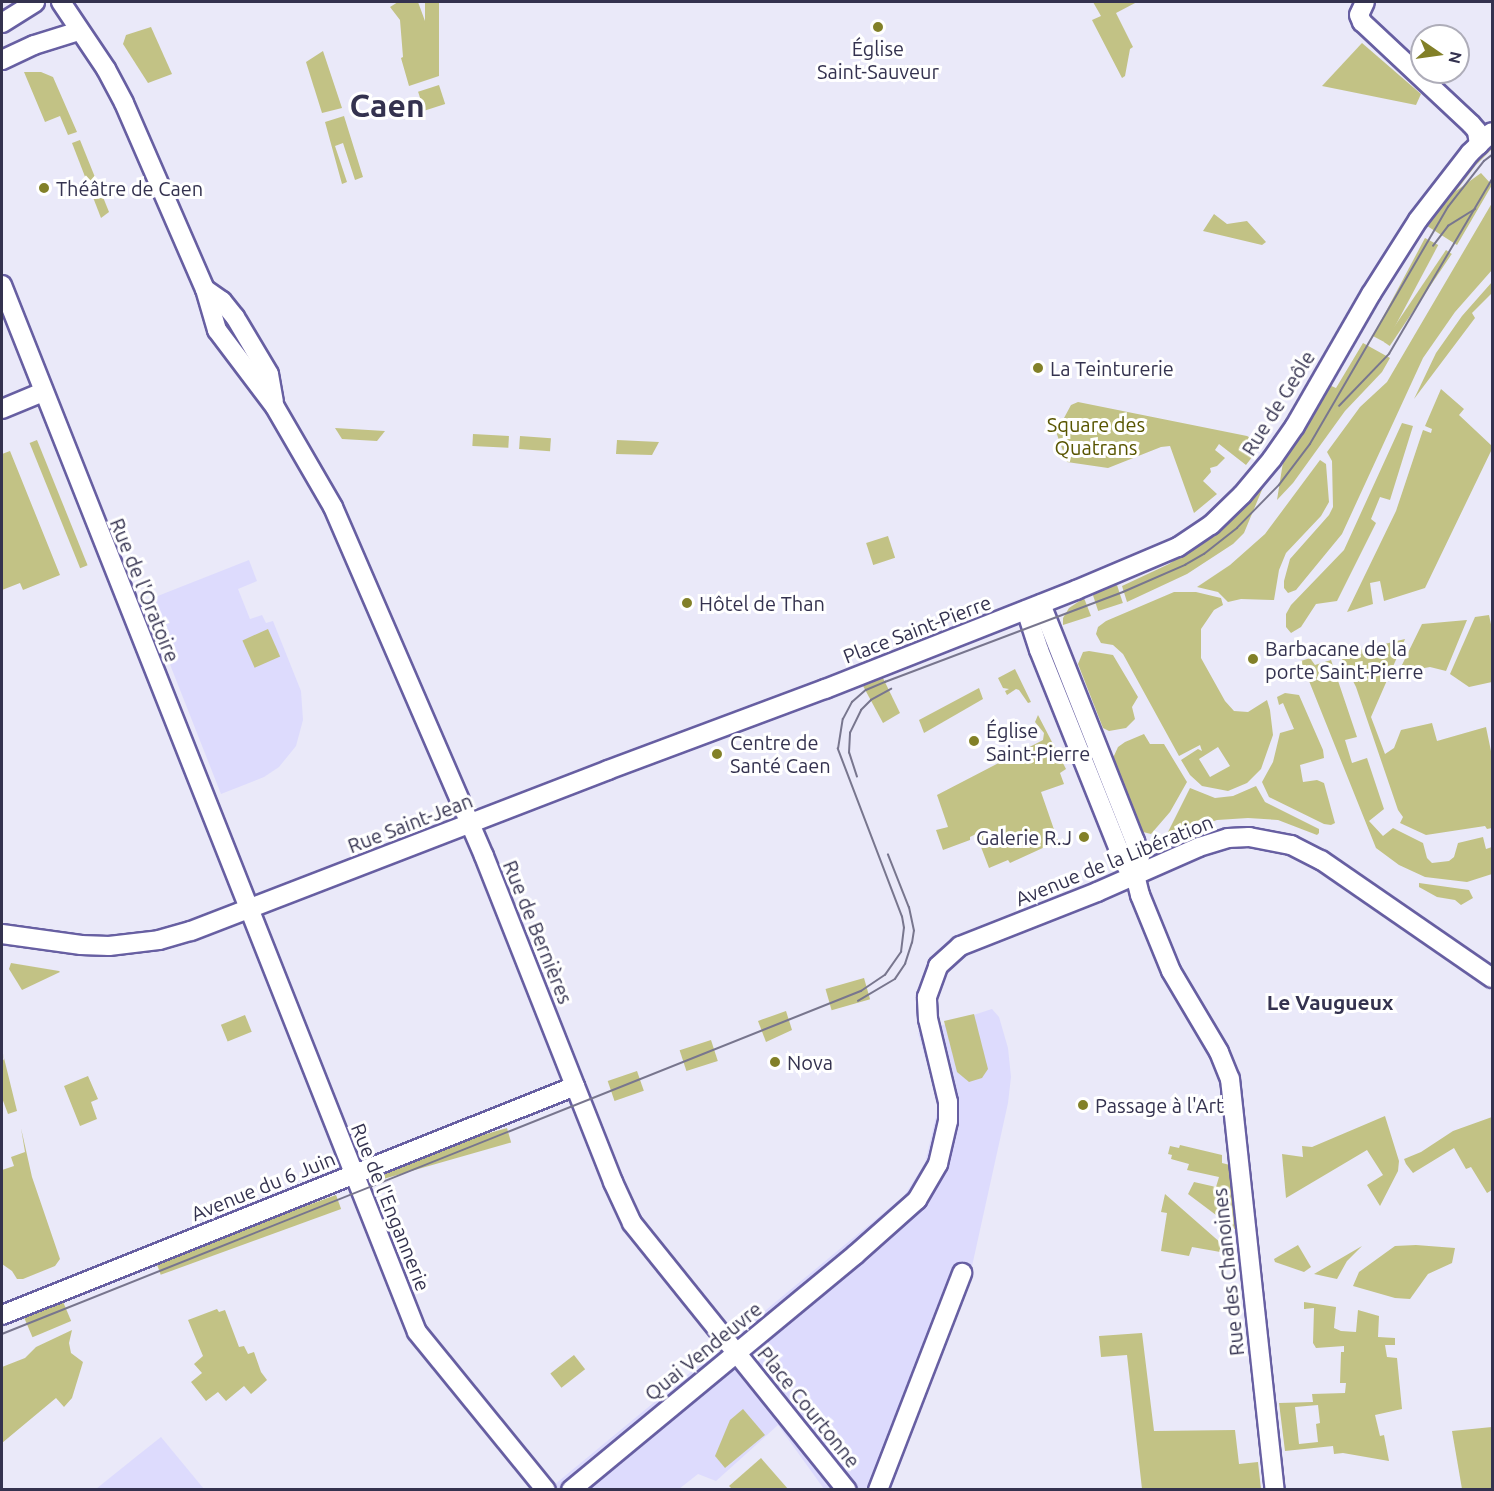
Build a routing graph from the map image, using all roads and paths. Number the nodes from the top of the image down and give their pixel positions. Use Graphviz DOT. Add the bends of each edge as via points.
graph roads {
  1 [pos="35,2"];
  2 [pos="61,2"];
  3 [pos="1362,8"];
  4 [pos="2,23"];
  5 [pos="79,31"];
  6 [pos="2,60"];
  7 [pos="1492,132"];
  8 [pos="1479,145"];
  9 [pos="2,285"];
  10 [pos="205,289"];
  11 [pos="43,392"];
  12 [pos="275,407"];
  13 [pos="2,410"];
  14 [pos="1033,607"];
  15 [pos="825,689"];
  16 [pos="470,824"];
  17 [pos="1135,875"];
  18 [pos="248,910"];
  19 [pos="2,934"];
  20 [pos="1492,978"];
  21 [pos="575,1086"];
  22 [pos="353,1175"];
  23 [pos="863,1248"];
  24 [pos="963,1273"];
  25 [pos="2,1315"];
  26 [pos="737,1353"];
  27 [pos="546,1490"];
  28 [pos="571,1490"];
  29 [pos="847,1490"];
  30 [pos="878,1490"];
  31 [pos="1275,1490"];
  1 -- 4 [label="street"];
  2 -- 5 [label="street"];
  3 -- 8 [label="street" via="1368,28 1471,124 1477,131"];
  5 -- 6 [label="street" via="33,45"];
  5 -- 10 [label="street" via="124,103"];
  7 -- 8 [label="street, Rue de Geôle"];
  8 -- 14 [label="street, Rue de Geôle" via="1418,220 1295,426 1242,495 1211,525 1178,547"];
  9 -- 11 [label="street, Rue de l'Oratoire"];
  10 -- 12 [label="street" via="216,330"];
  10 -- 12 [label="street" via="235,317 269,374"];
  11 -- 13 [label="street"];
  11 -- 18 [label="street, Rue de l'Oratoire"];
  12 -- 16 [label="street, Rue de Bernières" via="333,507"];
  14 -- 15 [label="street, Place Saint-Pierre"];
  14 -- 17 [label="street, Rue des Chanoines" via="1039,650 1118,848"];
  15 -- 16 [label="street, Rue Saint-Jean"];
  16 -- 18 [label="street, Rue Saint-Jean"];
  16 -- 21 [label="street, Rue de Bernières"];
  17 -- 20 [label="street, Avenue de la Libération" via="1228,838 1278,840 1321,860"];
  17 -- 23 [label="street, Avenue de la Libération" via="966,943 942,960 927,997 927,1019 948,1102 948,1121 938,1164 907,1212"];
  17 -- 31 [label="street, Rue des Chanoines" via="1171,971 1227,1067 1233,1092"];
  18 -- 19 [label="street, Rue Saint-Jean" via="191,931 134,944 81,945"];
  18 -- 22 [label="street, Rue de l'Engannerie"];
  21 -- 22 [label="street, Avenue du 6 Juin"];
  21 -- 26 [label="street, Rue de Bernières" via="632,1223"];
  22 -- 25 [label="street, Avenue du 6 Juin"];
  22 -- 27 [label="street, Rue de l'Engannerie" via="417,1332"];
  23 -- 26 [label="street, Quai Vendeuvre"];
  24 -- 30 [label="street"];
  26 -- 28 [label="street, Quai Vendeuvre"];
  26 -- 29 [label="street, Place Courtonne"];
}
